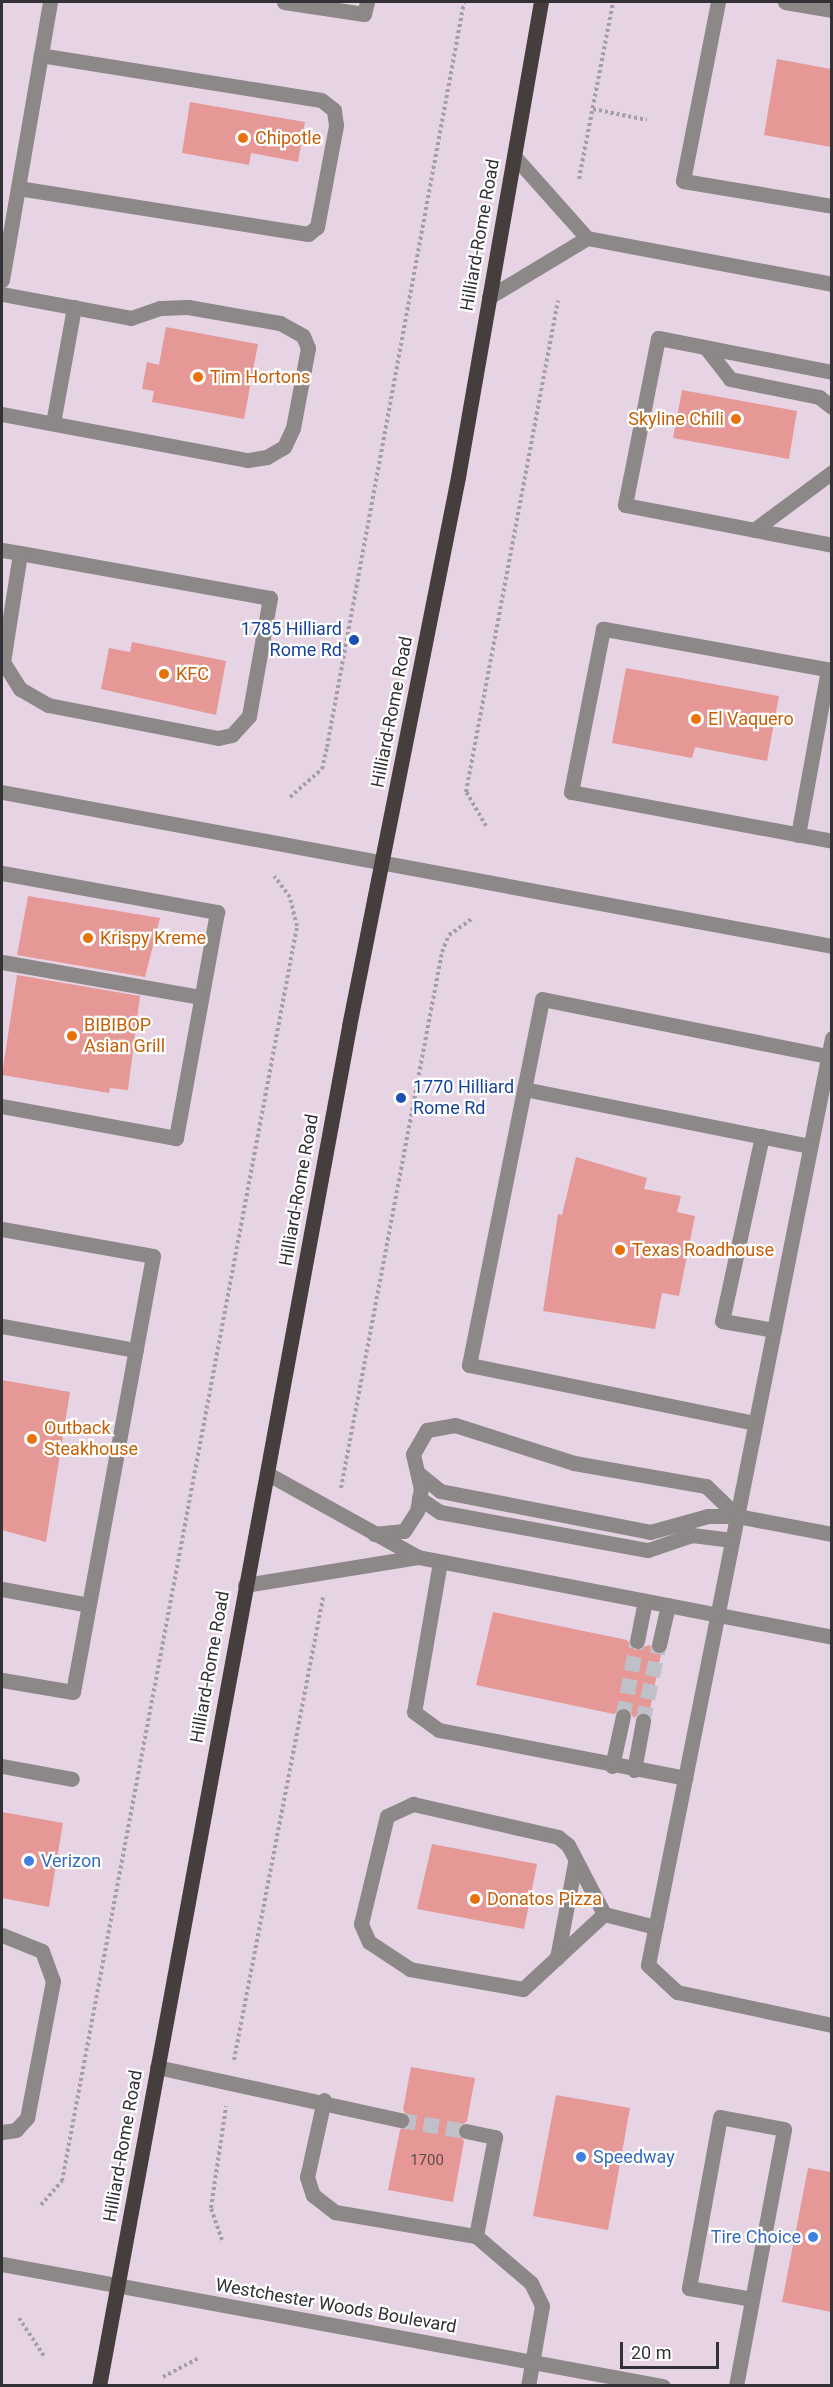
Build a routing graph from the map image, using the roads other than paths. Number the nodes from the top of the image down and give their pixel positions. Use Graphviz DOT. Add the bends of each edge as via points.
graph roads {
  1 [pos="50,2"];
  2 [pos="284,2"];
  3 [pos="367,2"];
  4 [pos="541,2"];
  5 [pos="718,2"];
  6 [pos="785,2"];
  7 [pos="831,10"];
  8 [pos="41,55"];
  9 [pos="514,156"];
  10 [pos="18,188"];
  11 [pos="831,206"];
  12 [pos="587,238"];
  13 [pos="2,280"];
  14 [pos="831,284"];
  15 [pos="2,294"];
  16 [pos="489,297"];
  17 [pos="74,307"];
  18 [pos="706,348"];
  19 [pos="831,372"];
  20 [pos="831,407"];
  21 [pos="2,414"];
  22 [pos="53,423"];
  23 [pos="831,472"];
  24 [pos="754,530"];
  25 [pos="831,545"];
  26 [pos="2,550"];
  27 [pos="20,553"];
  28 [pos="830,670"];
  29 [pos="2,792"];
  30 [pos="798,835"];
  31 [pos="831,841"];
  32 [pos="382,861"];
  33 [pos="2,873"];
  34 [pos="831,946"];
  35 [pos="2,962"];
  36 [pos="201,997"];
  37 [pos="831,1038"];
  38 [pos="830,1057"];
  39 [pos="524,1089"];
  40 [pos="2,1106"];
  41 [pos="762,1136"];
  42 [pos="810,1146"];
  43 [pos="2,1229"];
  44 [pos="2,1326"];
  45 [pos="774,1330"];
  46 [pos="136,1350"];
  47 [pos="755,1423"];
  48 [pos="418,1473"];
  49 [pos="268,1474"];
  50 [pos="419,1498"];
  51 [pos="737,1516"];
  52 [pos="372,1534"];
  53 [pos="831,1534"];
  54 [pos="732,1540"];
  55 [pos="418,1557"];
  56 [pos="440,1562"];
  57 [pos="245,1585"];
  58 [pos="2,1589"];
  59 [pos="645,1601"];
  60 [pos="89,1605"];
  61 [pos="668,1605"];
  62 [pos="717,1615"];
  63 [pos="831,1636"];
  64 [pos="637,1641"];
  65 [pos="659,1645"];
  66 [pos="2,1680"];
  67 [pos="623,1716"];
  68 [pos="643,1721"];
  69 [pos="2,1766"];
  70 [pos="612,1766"];
  71 [pos="633,1770"];
  72 [pos="685,1778"];
  73 [pos="72,1779"];
  74 [pos="574,1863"];
  75 [pos="604,1914"];
  76 [pos="655,1927"];
  77 [pos="2,1935"];
  78 [pos="557,1958"];
  79 [pos="831,2025"];
  80 [pos="157,2067"];
  81 [pos="324,2100"];
  82 [pos="401,2120"];
  83 [pos="466,2131"];
  84 [pos="2,2132"];
  85 [pos="476,2236"];
  86 [pos="2,2264"];
  87 [pos="117,2285"];
  88 [pos="752,2299"];
  89 [pos="532,2362"];
  90 [pos="99,2385"];
  91 [pos="528,2385"];
  92 [pos="663,2385"];
  93 [pos="736,2385"];
  1 -- 8 [label="street"];
  2 -- 3 [label="street" via="364,14"];
  4 -- 9 [label="main road, Hilliard-Rome Road"];
  5 -- 11 [label="street" via="683,181"];
  6 -- 7 [label="street"];
  8 -- 10 [label="street"];
  8 -- 10 [label="street" via="321,100 334,110 336,125 317,227 308,234"];
  9 -- 12 [label="street"];
  9 -- 16 [label="main road, Hilliard-Rome Road"];
  10 -- 13 [label="street"];
  12 -- 14 [label="street"];
  12 -- 16 [label="street"];
  15 -- 17 [label="street"];
  16 -- 32 [label="main road, Hilliard-Rome Road"];
  17 -- 22 [label="street"];
  17 -- 22 [label="street" via="131,318 160,308 188,308 288,327 303,336 308,348 293,428 284,447 267,458 247,460"];
  18 -- 19 [label="street"];
  18 -- 20 [label="street" via="730,379 819,397"];
  18 -- 24 [label="street" via="658,338 625,505"];
  21 -- 22 [label="street"];
  23 -- 24 [label="street"];
  24 -- 25 [label="street"];
  26 -- 27 [label="street"];
  27 -- 27 [label="street" via="3,662 20,689 48,705 218,738 232,735 249,716 270,598"];
  28 -- 30 [label="street"];
  28 -- 30 [label="street" via="603,629 571,792"];
  29 -- 32 [label="street"];
  30 -- 31 [label="street"];
  32 -- 34 [label="street"];
  32 -- 49 [label="main road, Hilliard-Rome Road"];
  33 -- 36 [label="street" via="217,912"];
  35 -- 36 [label="street"];
  36 -- 40 [label="street" via="176,1138"];
  37 -- 38 [label="street"];
  38 -- 39 [label="street" via="542,999"];
  38 -- 42 [label="street"];
  39 -- 41 [label="street"];
  39 -- 47 [label="street" via="469,1365"];
  41 -- 42 [label="street"];
  41 -- 45 [label="street" via="722,1320"];
  42 -- 45 [label="street"];
  43 -- 46 [label="street" via="153,1256"];
  44 -- 46 [label="street"];
  45 -- 47 [label="street"];
  46 -- 60 [label="street"];
  47 -- 51 [label="street"];
  48 -- 50 [label="street"];
  48 -- 51 [label="street" via="440,1491 651,1532 708,1516"];
  48 -- 51 [label="street" via="413,1454 427,1430 455,1425 574,1463 706,1486"];
  49 -- 52 [label="street"];
  49 -- 57 [label="main road, Hilliard-Rome Road"];
  50 -- 52 [label="street" via="404,1531"];
  50 -- 54 [label="street" via="440,1512 648,1550 692,1535"];
  51 -- 53 [label="street"];
  51 -- 54 [label="street"];
  52 -- 55 [label="street"];
  54 -- 62 [label="street"];
  55 -- 56 [label="street"];
  55 -- 57 [label="street"];
  56 -- 59 [label="street"];
  56 -- 70 [label="street" via="414,1712 439,1730"];
  57 -- 80 [label="main road, Hilliard-Rome Road"];
  58 -- 60 [label="street"];
  59 -- 61 [label="street"];
  59 -- 64 [label="street"];
  60 -- 66 [label="street" via="73,1692"];
  61 -- 62 [label="street"];
  61 -- 65 [label="street"];
  62 -- 63 [label="street"];
  62 -- 72 [label="street"];
  67 -- 70 [label="street"];
  68 -- 71 [label="street"];
  69 -- 73 [label="street"];
  70 -- 71 [label="street"];
  71 -- 72 [label="street"];
  72 -- 76 [label="street"];
  74 -- 75 [label="street"];
  74 -- 78 [label="street"];
  74 -- 78 [label="street" via="568,1845 538,1829 413,1804 397,1808 381,1831 361,1924 369,1942 410,1969 523,1989"];
  75 -- 76 [label="street"];
  75 -- 78 [label="street"];
  76 -- 79 [label="street" via="648,1965 677,1992"];
  77 -- 84 [label="street" via="42,1951 53,1981 27,2118 16,2130"];
  80 -- 81 [label="street"];
  80 -- 87 [label="main road, Hilliard-Rome Road"];
  81 -- 82 [label="street"];
  81 -- 85 [label="street" via="307,2177 313,2195 335,2212"];
  83 -- 85 [label="street" via="495,2137"];
  85 -- 89 [label="street" via="531,2283 542,2306"];
  86 -- 87 [label="street, Westchester Woods Boulevard"];
  87 -- 89 [label="street, Westchester Woods Boulevard"];
  87 -- 90 [label="main road, Hilliard-Rome Road"];
  88 -- 88 [label="street" via="689,2288 720,2117 784,2129"];
  88 -- 93 [label="street"];
  89 -- 91 [label="street"];
  89 -- 92 [label="street, Westchester Woods Boulevard"];
}
